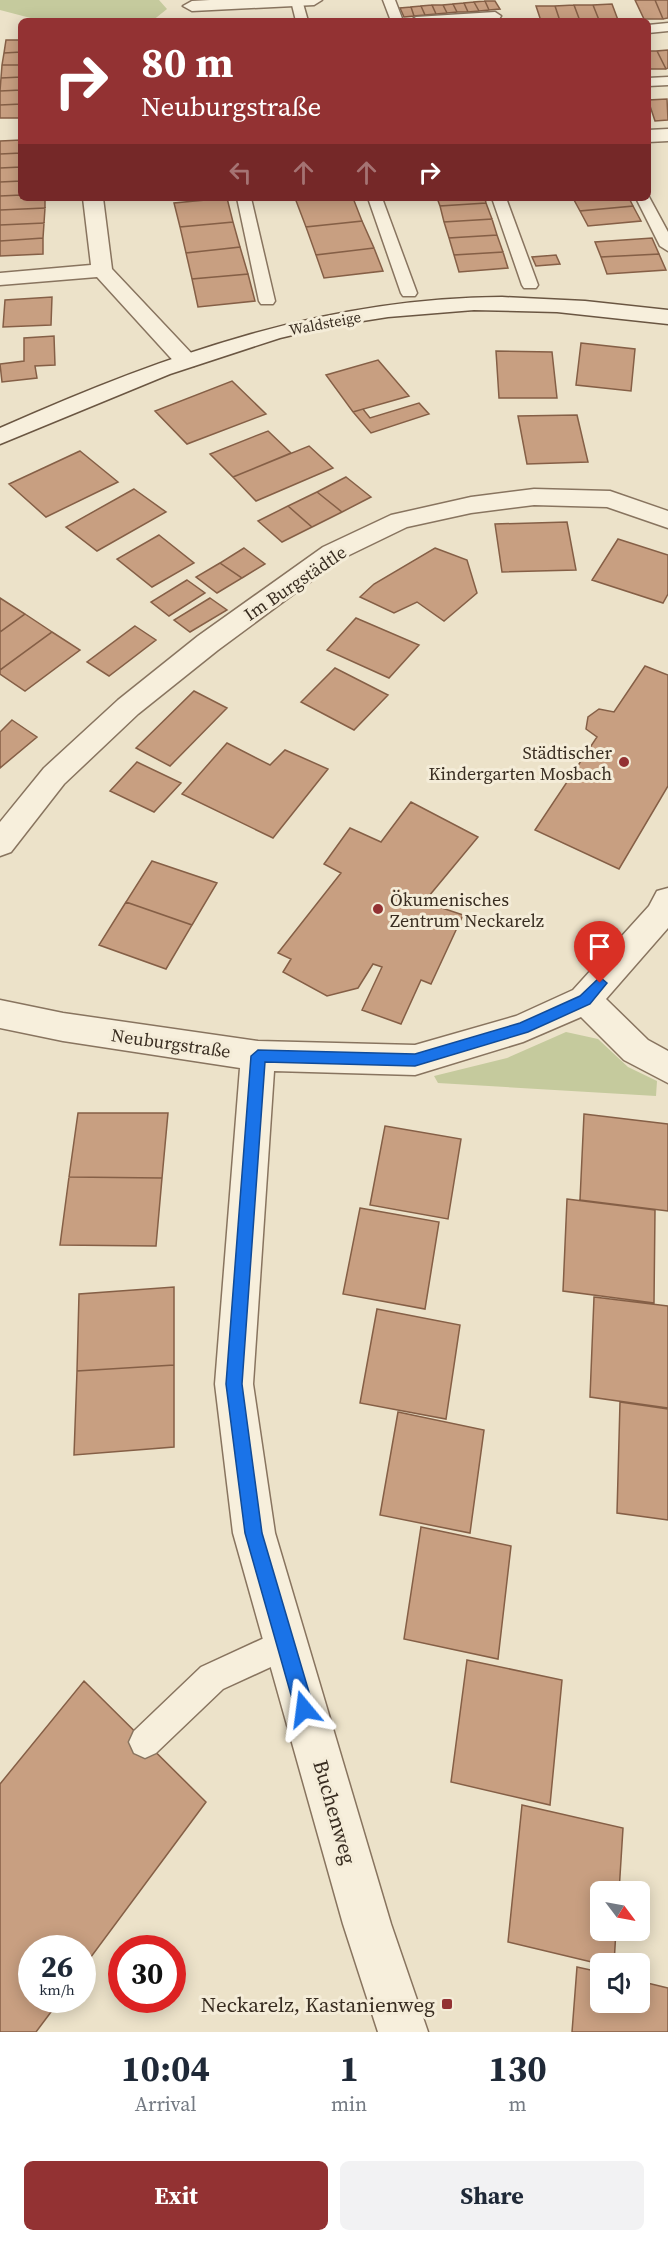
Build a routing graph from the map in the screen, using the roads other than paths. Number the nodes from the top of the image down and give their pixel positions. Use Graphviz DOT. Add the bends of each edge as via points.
graph roads {
  1 [pos="389,0"];
  2 [pos="305,1"];
  3 [pos="189,3"];
  4 [pos="495,16"];
  5 [pos="181,18"];
  6 [pos="302,18"];
  7 [pos="396,18"];
  8 [pos="463,18"];
  9 [pos="668,27"];
  10 [pos="651,29"];
  11 [pos="668,81"];
  12 [pos="651,82"];
  13 [pos="668,135"];
  14 [pos="651,136"];
  15 [pos="93,201"];
  16 [pos="245,201"];
  17 [pos="376,201"];
  18 [pos="500,201"];
  19 [pos="645,201"];
  20 [pos="668,246"];
  21 [pos="102,270"];
  22 [pos="0,279"];
  23 [pos="530,285"];
  24 [pos="409,293"];
  25 [pos="267,301"];
  26 [pos="668,317"];
  27 [pos="186,361"];
  28 [pos="0,437"];
  29 [pos="668,520"];
  30 [pos="0,844"];
  31 [pos="668,900"];
  32 [pos="585,1000"];
  33 [pos="0,1014"];
  34 [pos="258,1056"];
  35 [pos="668,1068"];
  36 [pos="286,1644"];
  37 [pos="145,1742"];
  38 [pos="403,2032"];
  1 -- 7 [label="lane"];
  2 -- 3 [label="street"];
  2 -- 6 [label="lane"];
  3 -- 5 [label="street" via="190,11"];
  4 -- 8 [label="lane"];
  9 -- 10 [label="lane"];
  11 -- 12 [label="lane"];
  13 -- 14 [label="street"];
  15 -- 21 [label="street"];
  16 -- 25 [label="lane"];
  17 -- 24 [label="lane"];
  18 -- 23 [label="lane"];
  19 -- 20 [label="lane"];
  21 -- 22 [label="street"];
  21 -- 27 [label="street"];
  26 -- 27 [label="street, Waldsteige" via="594,308 444,305 333,319"];
  27 -- 28 [label="street, Waldsteige" via="99,393"];
  29 -- 30 [label="street, Im Burgstädtle" via="610,499 534,496 400,521 332,553 128,707 54,776"];
  31 -- 32 [label="street, Neuburgstraße" via="660,915"];
  32 -- 34 [label="street, Neuburgstraße" via="524,1028 415,1060"];
  32 -- 35 [label="street" via="636,1050"];
  33 -- 34 [label="street, Neuburgstraße"];
  34 -- 36 [label="street, Buchenweg" via="234,1384 254,1533"];
  36 -- 37 [label="lane" via="212,1678"];
  36 -- 38 [label="street, Buchenweg" via="367,1924"];
}
